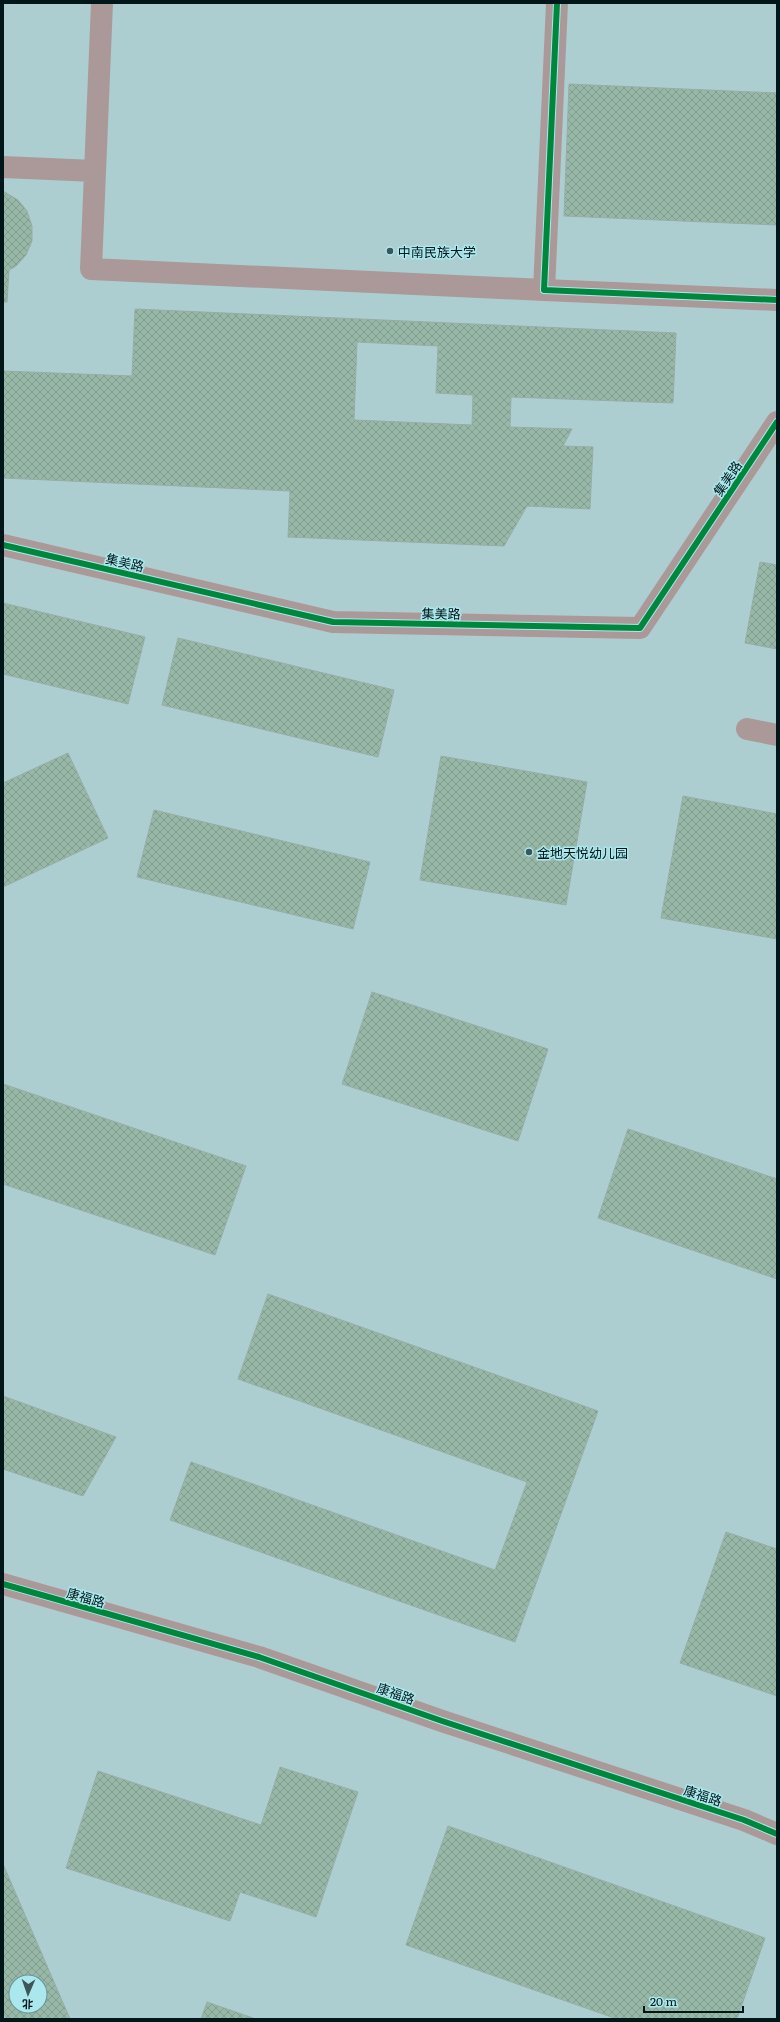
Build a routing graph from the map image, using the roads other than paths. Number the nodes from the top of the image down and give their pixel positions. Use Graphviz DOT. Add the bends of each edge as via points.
graph roads {
  1 [pos="102,3"];
  2 [pos="557,3"];
  3 [pos="3,167"];
  4 [pos="95,171"];
  5 [pos="544,290"];
  6 [pos="777,300"];
  7 [pos="777,422"];
  8 [pos="3,545"];
  9 [pos="747,729"];
  10 [pos="777,735"];
  11 [pos="3,1584"];
  12 [pos="777,1834"];
  1 -- 4 [label="street"];
  2 -- 5 [label="street"];
  3 -- 4 [label="street"];
  4 -- 5 [label="street" via="91,269"];
  5 -- 6 [label="street"];
  7 -- 8 [label="street, 集美路" via="640,628 333,622"];
  9 -- 10 [label="street"];
  11 -- 12 [label="street, 康福路" via="259,1657 442,1721 744,1820"];
}
